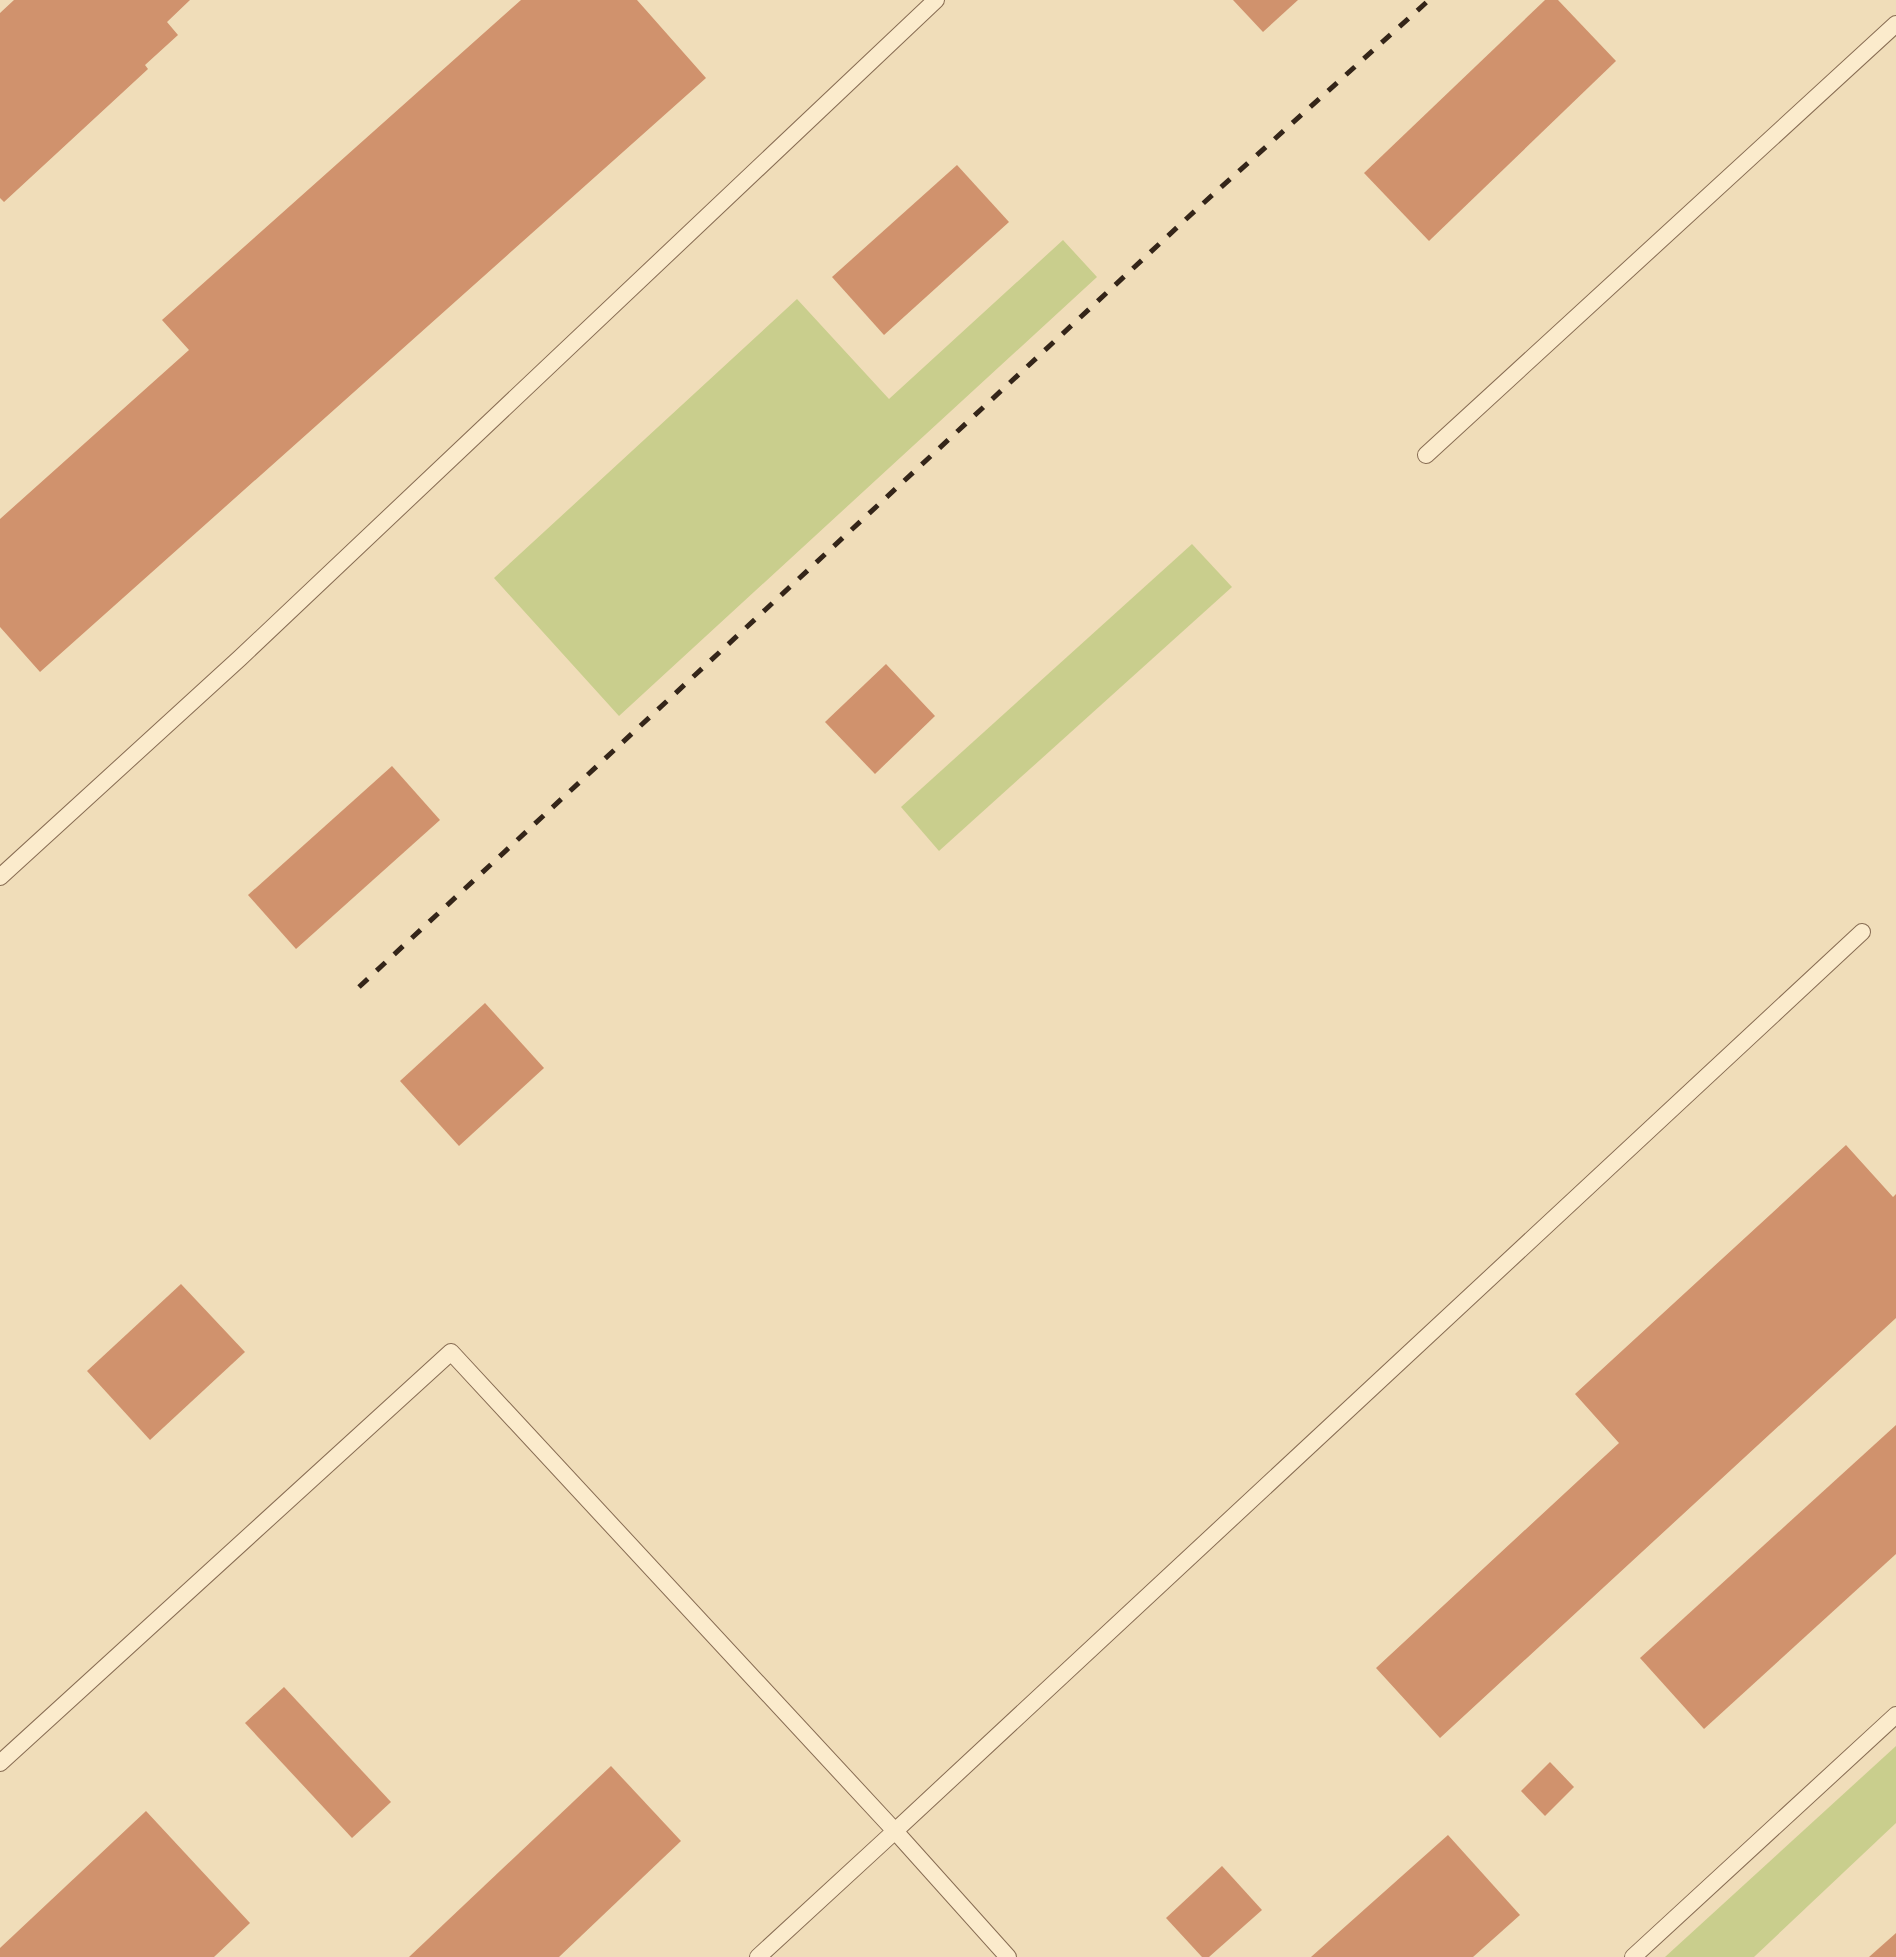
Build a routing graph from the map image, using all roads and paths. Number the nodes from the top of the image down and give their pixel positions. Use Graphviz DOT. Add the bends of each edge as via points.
graph roads {
  1 [pos="936,0"];
  2 [pos="1896,24"];
  3 [pos="1426,455"];
  4 [pos="0,877"];
  5 [pos="1862,932"];
  6 [pos="1896,1715"];
  7 [pos="0,1763"];
  8 [pos="895,1831"];
  9 [pos="758,1957"];
  10 [pos="1008,1957"];
  11 [pos="1633,1957"];
  1 -- 4 [label="lane" via="250,648"];
  2 -- 3 [label="lane"];
  5 -- 8 [label="lane"];
  6 -- 11 [label="lane"];
  7 -- 8 [label="lane" via="452,1352"];
  8 -- 9 [label="lane"];
  8 -- 10 [label="lane"];
}
